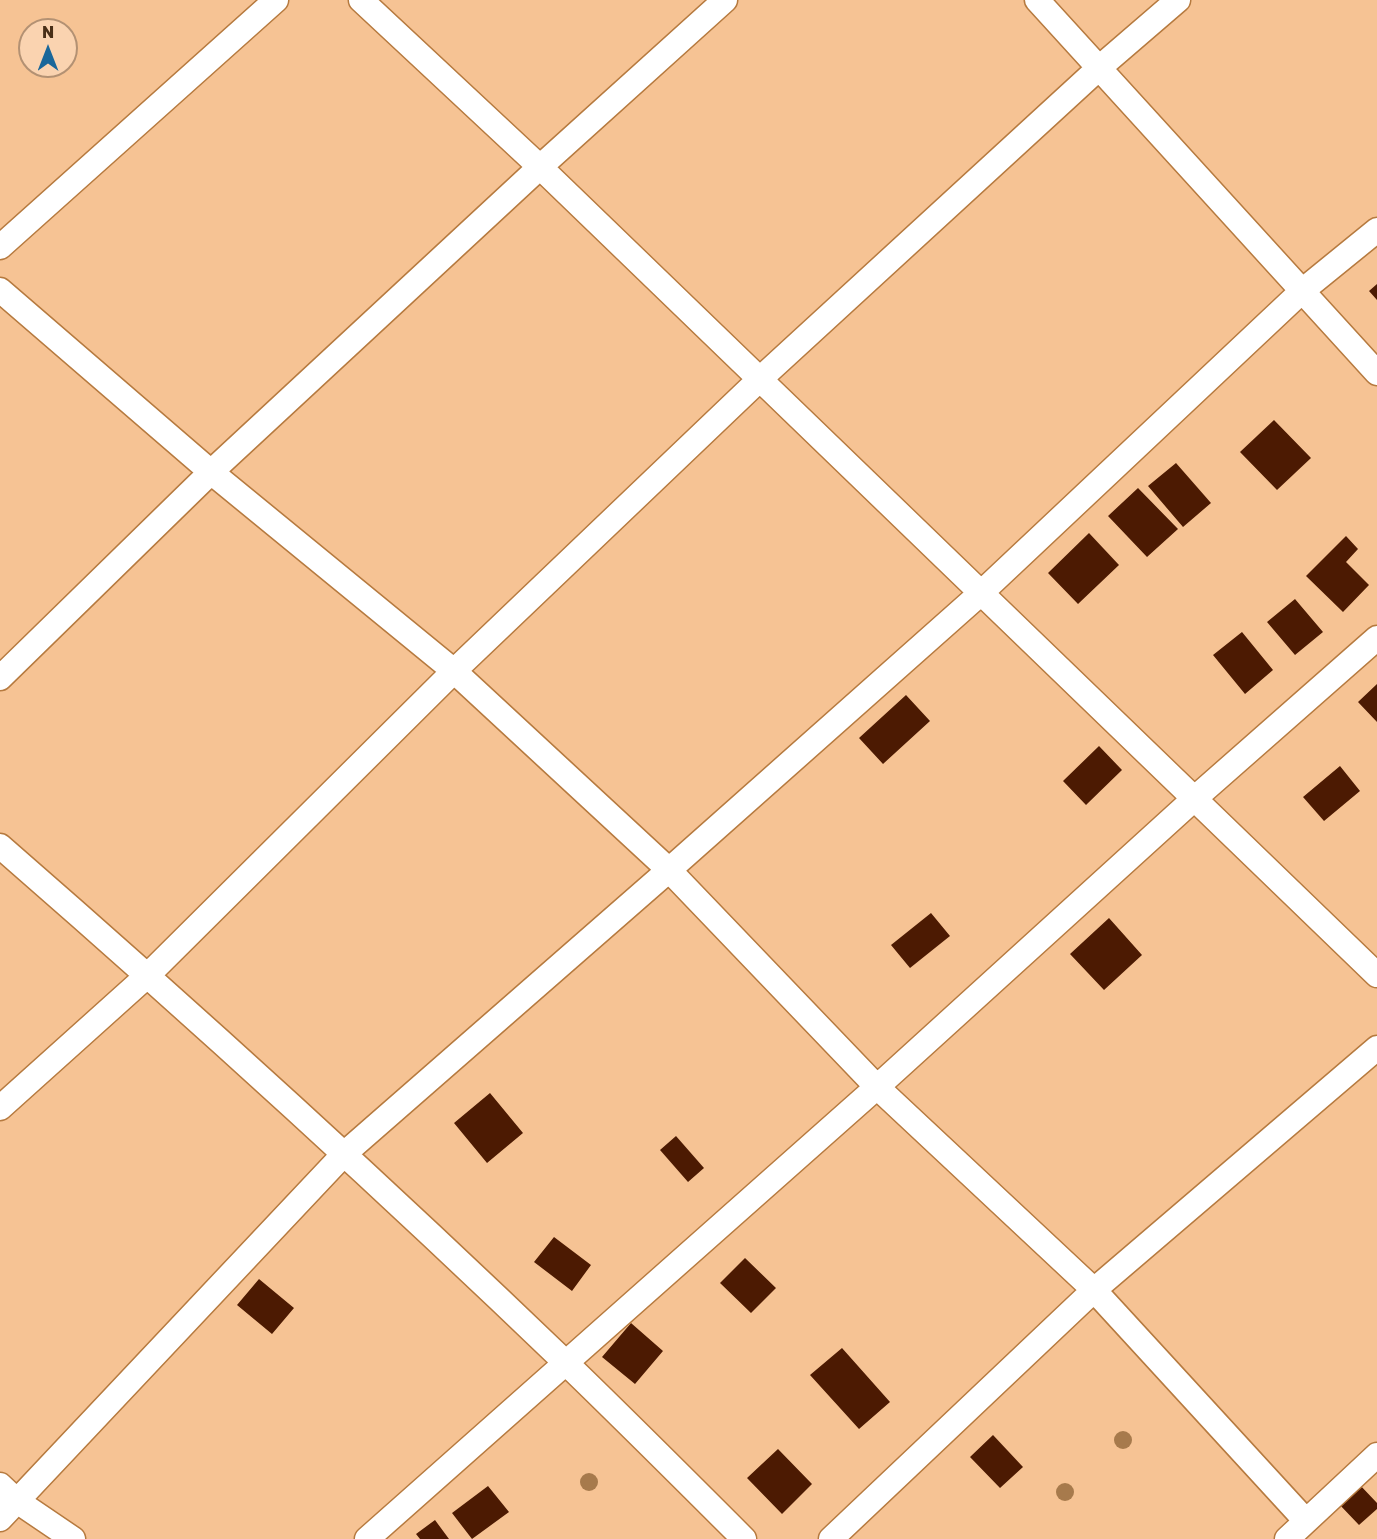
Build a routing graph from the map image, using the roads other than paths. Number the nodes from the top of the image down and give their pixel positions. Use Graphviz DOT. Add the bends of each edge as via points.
graph roads {
  1 [pos="276,0"];
  2 [pos="361,0"];
  3 [pos="725,0"];
  4 [pos="1037,0"];
  5 [pos="1178,0"];
  6 [pos="1099,68"];
  7 [pos="540,167"];
  8 [pos="1377,230"];
  9 [pos="0,247"];
  10 [pos="0,290"];
  11 [pos="1302,291"];
  12 [pos="1377,373"];
  13 [pos="760,380"];
  14 [pos="211,472"];
  15 [pos="981,593"];
  16 [pos="1377,638"];
  17 [pos="454,671"];
  18 [pos="0,678"];
  19 [pos="1194,799"];
  20 [pos="0,846"];
  21 [pos="669,870"];
  22 [pos="148,975"];
  23 [pos="1377,975"];
  24 [pos="1377,1048"];
  25 [pos="877,1087"];
  26 [pos="0,1108"];
  27 [pos="344,1154"];
  28 [pos="1094,1290"];
  29 [pos="567,1364"];
  30 [pos="1377,1455"];
  31 [pos="8,1493"];
  32 [pos="0,1520"];
  33 [pos="1306,1521"];
  34 [pos="73,1539"];
  35 [pos="368,1539"];
  36 [pos="744,1539"];
  37 [pos="831,1539"];
  38 [pos="1287,1539"];
  1 -- 9 [label="street"];
  2 -- 7 [label="street"];
  3 -- 7 [label="street"];
  4 -- 6 [label="street"];
  5 -- 6 [label="street"];
  6 -- 11 [label="street"];
  6 -- 13 [label="street"];
  7 -- 13 [label="street"];
  7 -- 14 [label="street"];
  8 -- 11 [label="street"];
  10 -- 14 [label="street"];
  11 -- 12 [label="street"];
  11 -- 15 [label="street"];
  13 -- 15 [label="street"];
  13 -- 17 [label="street"];
  14 -- 17 [label="street"];
  14 -- 18 [label="street"];
  15 -- 19 [label="street"];
  15 -- 21 [label="street"];
  16 -- 19 [label="street"];
  17 -- 21 [label="street"];
  17 -- 22 [label="street"];
  19 -- 23 [label="street"];
  19 -- 25 [label="street"];
  20 -- 22 [label="street"];
  21 -- 25 [label="street"];
  21 -- 27 [label="street"];
  22 -- 26 [label="street"];
  22 -- 27 [label="street"];
  24 -- 28 [label="street"];
  25 -- 28 [label="street"];
  25 -- 29 [label="street"];
  27 -- 29 [label="street"];
  27 -- 31 [label="street"];
  28 -- 33 [label="street"];
  28 -- 37 [label="street"];
  29 -- 35 [label="street"];
  29 -- 36 [label="street"];
  30 -- 33 [label="street"];
  31 -- 32 [label="street"];
  31 -- 34 [label="street"];
  33 -- 38 [label="street"];
}
